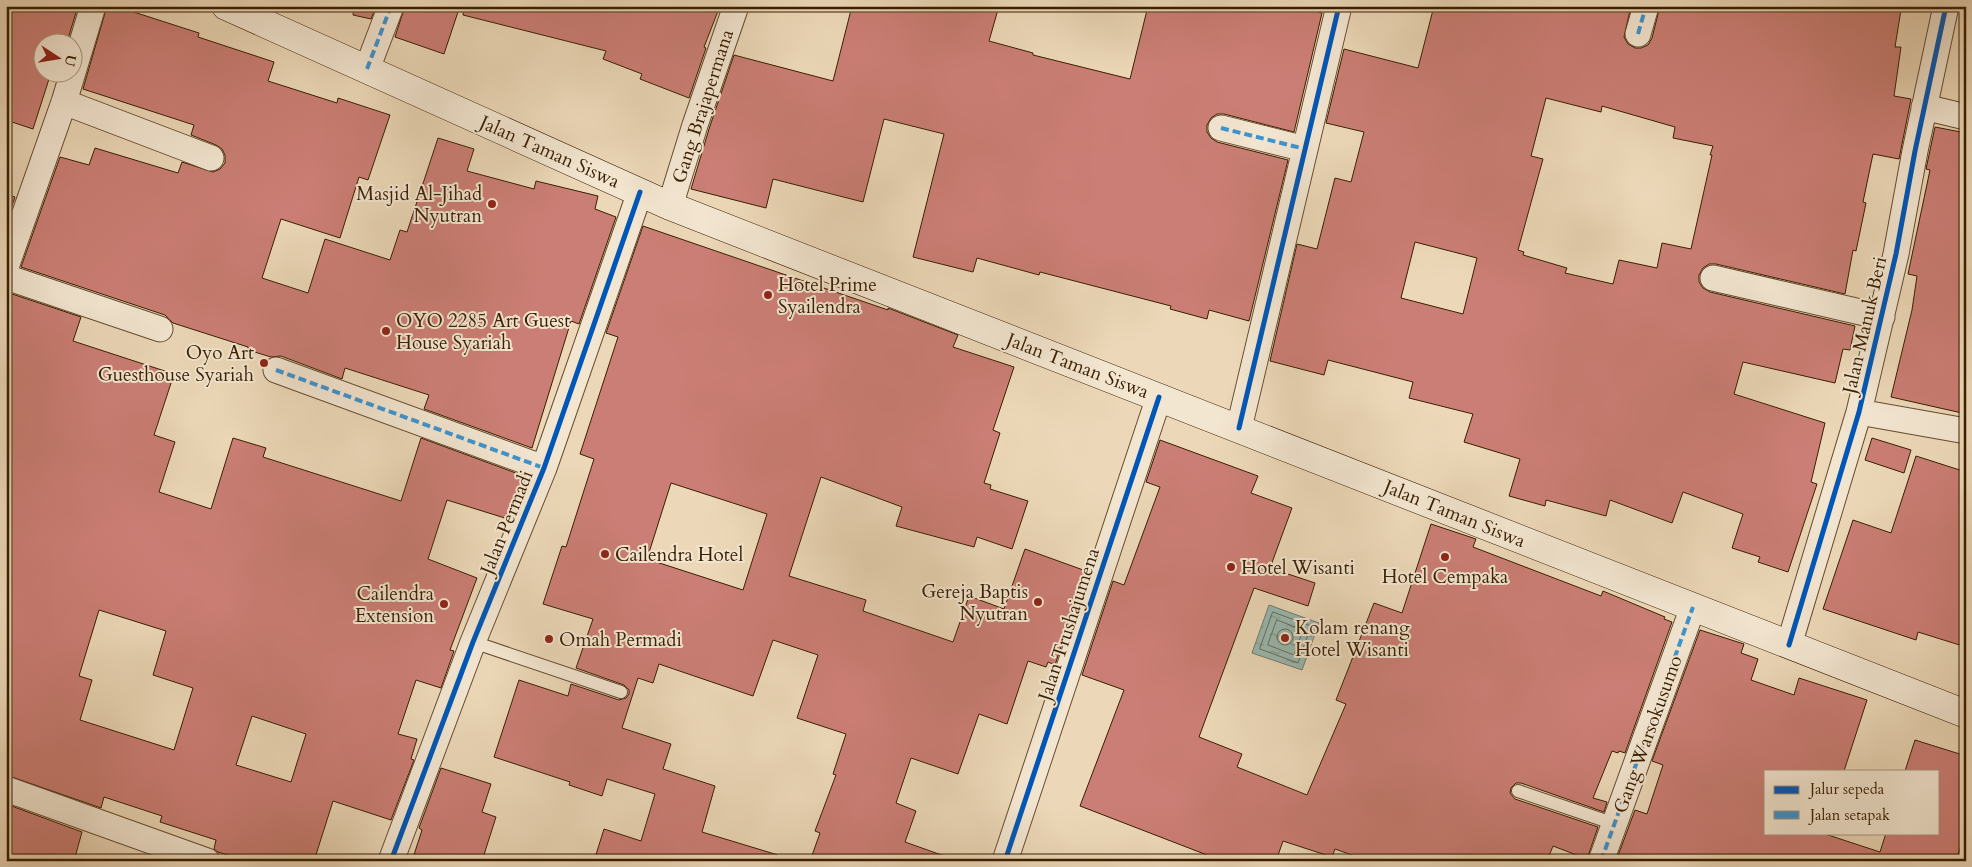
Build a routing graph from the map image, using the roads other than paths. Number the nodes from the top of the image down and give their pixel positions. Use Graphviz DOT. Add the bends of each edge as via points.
graph roads {
  1 [pos="93,6"];
  2 [pos="226,6"];
  3 [pos="391,6"];
  4 [pos="736,6"];
  5 [pos="1339,6"];
  6 [pos="1646,6"];
  7 [pos="1946,6"];
  8 [pos="1638,34"];
  9 [pos="367,69"];
  10 [pos="64,102"];
  11 [pos="1924,107"];
  12 [pos="1966,117"];
  13 [pos="1221,128"];
  14 [pos="1305,149"];
  15 [pos="210,158"];
  16 [pos="640,192"];
  17 [pos="670,206"];
  18 [pos="6,267"];
  19 [pos="6,277"];
  20 [pos="1713,278"];
  21 [pos="1882,317"];
  22 [pos="160,329"];
  23 [pos="276,370"];
  24 [pos="1159,396"];
  25 [pos="1859,412"];
  26 [pos="1239,428"];
  27 [pos="1966,431"];
  28 [pos="544,468"];
  29 [pos="1693,607"];
  30 [pos="473,642"];
  31 [pos="1790,645"];
  32 [pos="621,692"];
  33 [pos="1966,714"];
  34 [pos="6,789"];
  35 [pos="1518,791"];
  36 [pos="1615,824"];
  37 [pos="207,861"];
  38 [pos="391,861"];
  39 [pos="1005,861"];
  40 [pos="1601,861"];
  1 -- 10 [label="street"];
  2 -- 9 [label="main road, Jalan Taman Siswa"];
  3 -- 9 [label="street"];
  4 -- 17 [label="street, Gang Brajapermana"];
  5 -- 14 [label="street"];
  6 -- 8 [label="street"];
  7 -- 11 [label="street, Jalan Manuk Beri"];
  9 -- 16 [label="main road, Jalan Taman Siswa"];
  10 -- 15 [label="street"];
  10 -- 18 [label="street"];
  11 -- 12 [label="street"];
  11 -- 21 [label="street, Jalan Manuk Beri"];
  13 -- 14 [label="street"];
  14 -- 26 [label="street"];
  16 -- 17 [label="main road, Jalan Taman Siswa"];
  16 -- 28 [label="street, Jalan Permadi"];
  17 -- 24 [label="main road, Jalan Taman Siswa"];
  19 -- 22 [label="street"];
  20 -- 21 [label="street"];
  21 -- 25 [label="street, Jalan Manuk Beri"];
  23 -- 28 [label="street"];
  24 -- 26 [label="main road, Jalan Taman Siswa"];
  24 -- 39 [label="street, Jalan Trushajumena"];
  25 -- 27 [label="street"];
  25 -- 31 [label="street, Jalan Manuk Beri"];
  26 -- 29 [label="main road, Jalan Taman Siswa"];
  28 -- 30 [label="street, Jalan Permadi"];
  29 -- 31 [label="main road, Jalan Taman Siswa"];
  29 -- 36 [label="street, Gang Warsokusumo"];
  30 -- 32 [label="lane"];
  30 -- 38 [label="street, Jalan Permadi"];
  31 -- 33 [label="main road, Jalan Taman Siswa"];
  34 -- 37 [label="street"];
  35 -- 36 [label="lane"];
  36 -- 40 [label="street, Gang Warsokusumo"];
}
